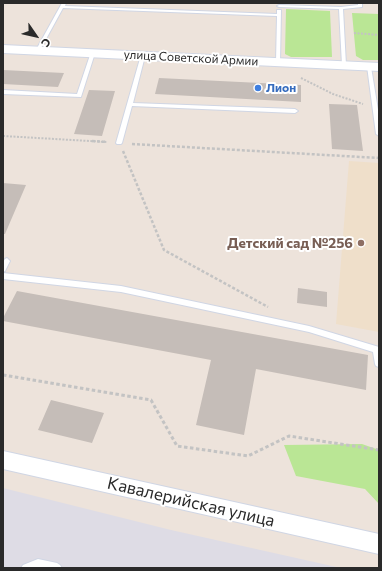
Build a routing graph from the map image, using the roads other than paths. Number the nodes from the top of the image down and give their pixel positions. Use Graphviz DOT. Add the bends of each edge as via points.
graph roads {
  1 [pos="360,3"];
  2 [pos="279,4"];
  3 [pos="63,5"];
  4 [pos="341,8"];
  5 [pos="279,15"];
  6 [pos="3,49"];
  7 [pos="38,50"];
  8 [pos="93,53"];
  9 [pos="143,56"];
  10 [pos="278,62"];
  11 [pos="344,65"];
  12 [pos="374,67"];
  13 [pos="3,92"];
  14 [pos="130,104"];
  15 [pos="377,110"];
  16 [pos="295,111"];
  17 [pos="379,134"];
  18 [pos="119,143"];
  19 [pos="7,261"];
  20 [pos="3,269"];
  21 [pos="3,276"];
  22 [pos="379,364"];
  23 [pos="3,460"];
  24 [pos="379,544"];
  25 [pos="26,568"];
  26 [pos="57,568"];
  1 -- 4 [label="lane" via="360,6"];
  2 -- 4 [label="lane"];
  2 -- 5 [label="lane"];
  3 -- 5 [label="lane"];
  3 -- 7 [label="lane"];
  4 -- 11 [label="lane"];
  5 -- 10 [label="lane"];
  6 -- 7 [label="street, улица Советской Армии"];
  7 -- 8 [label="street, улица Советской Армии"];
  8 -- 9 [label="street, улица Советской Армии"];
  8 -- 13 [label="lane" via="79,96"];
  9 -- 10 [label="street, улица Советской Армии"];
  9 -- 14 [label="lane"];
  10 -- 11 [label="street, улица Советской Армии"];
  11 -- 12 [label="street, улица Советской Армии"];
  12 -- 15 [label="lane"];
  14 -- 16 [label="lane"];
  14 -- 18 [label="lane"];
  15 -- 17 [label="lane"];
  19 -- 20 [label="lane"];
  21 -- 22 [label="lane" via="120,289 309,329 377,350"];
  23 -- 24 [label="street, Кавалерийская улица"];
  25 -- 26 [label="lane" via="38,564"];
}
